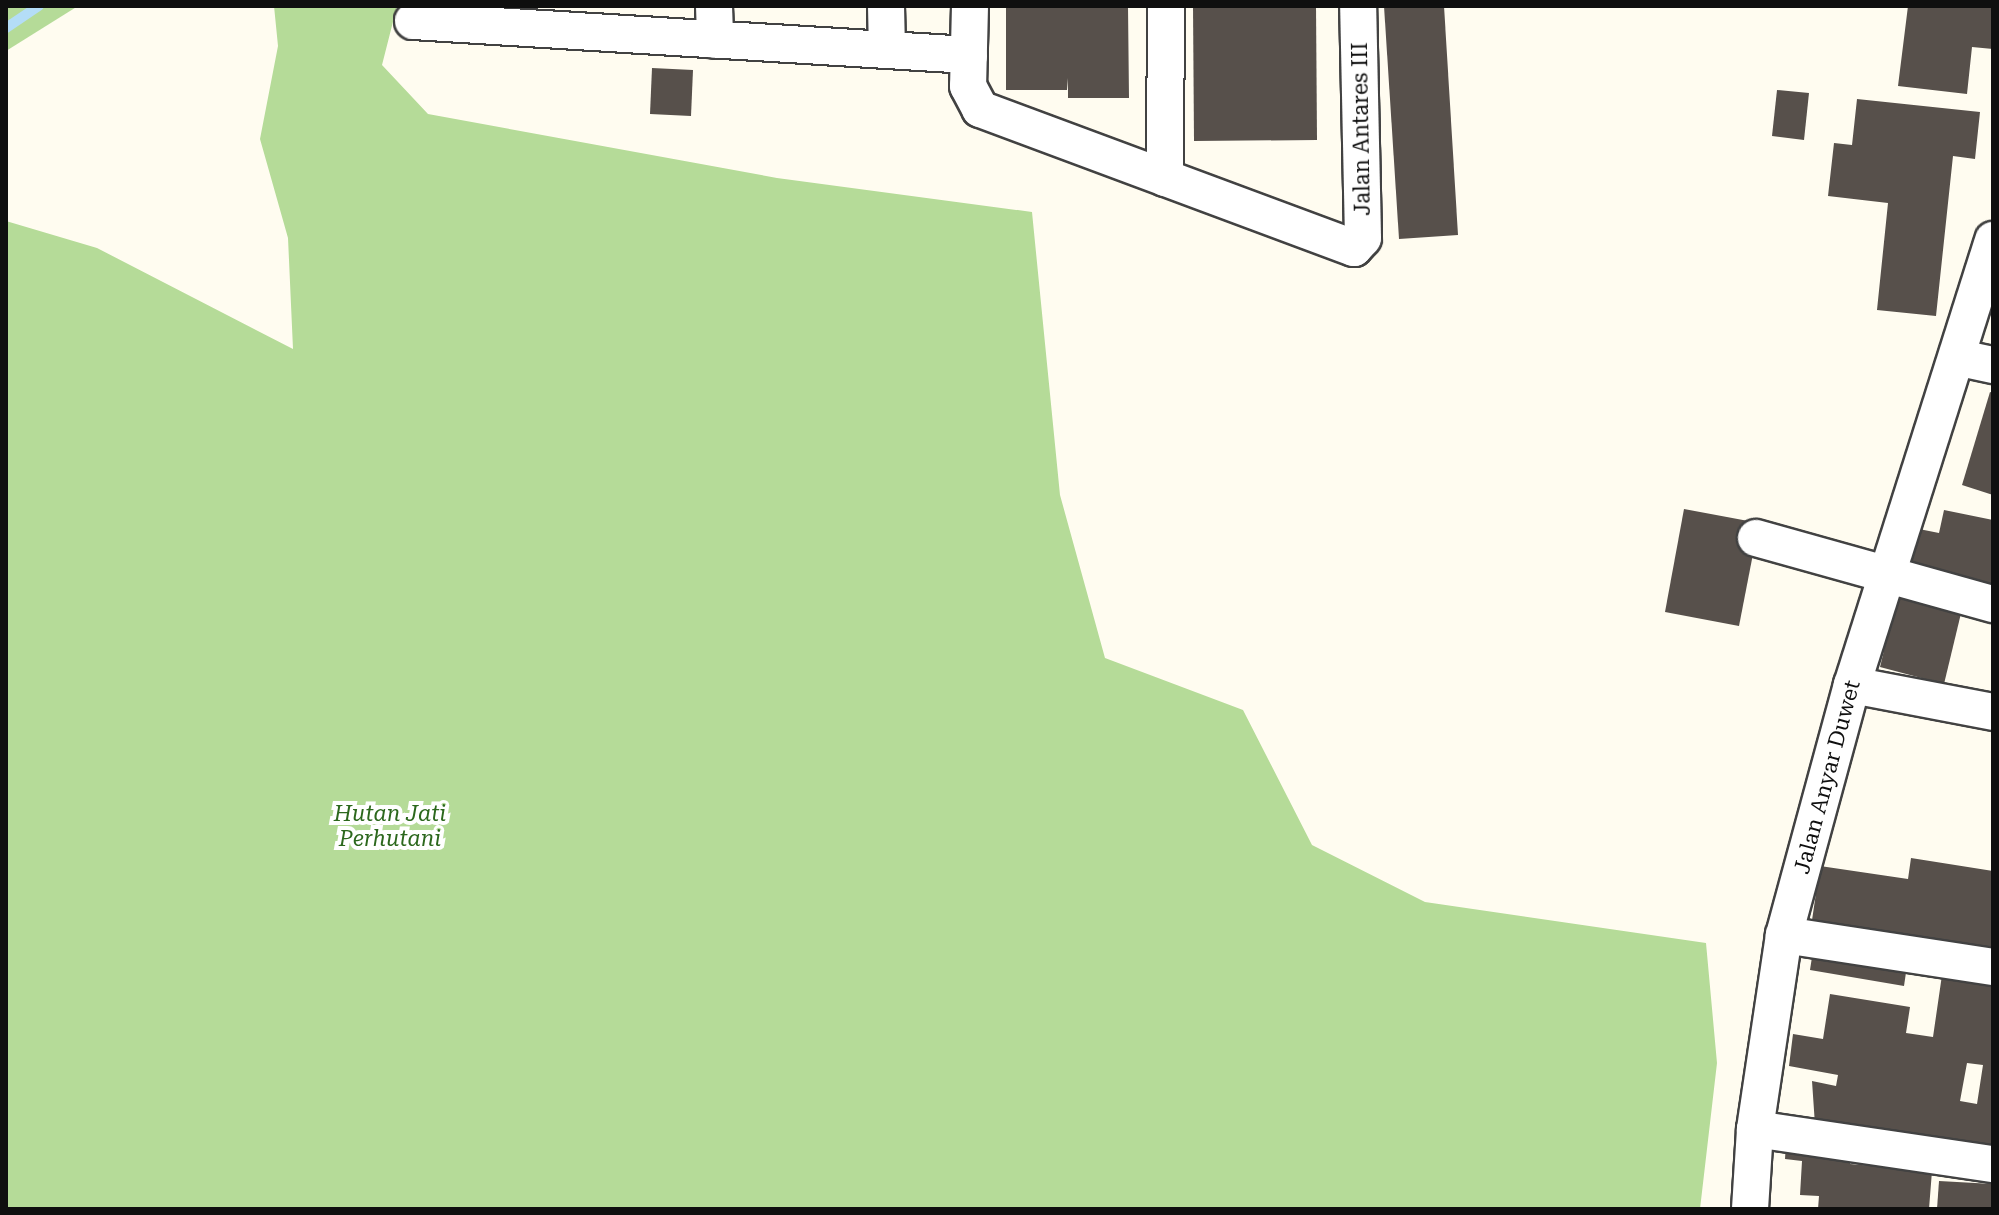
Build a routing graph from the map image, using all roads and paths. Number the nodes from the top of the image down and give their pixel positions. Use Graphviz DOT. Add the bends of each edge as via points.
graph roads {
  1 [pos="886,6"];
  2 [pos="970,6"];
  3 [pos="1166,6"];
  4 [pos="1358,6"];
  5 [pos="519,17"];
  6 [pos="413,21"];
  7 [pos="714,23"];
  8 [pos="887,50"];
  9 [pos="969,55"];
  10 [pos="1165,178"];
  11 [pos="1993,241"];
  12 [pos="1976,361"];
  13 [pos="1756,538"];
  14 [pos="1887,579"];
  15 [pos="1993,604"];
  16 [pos="1852,685"];
  17 [pos="1993,712"];
  18 [pos="1784,935"];
  19 [pos="1993,967"];
  20 [pos="1755,1129"];
  21 [pos="1993,1164"];
  22 [pos="1750,1209"];
  1 -- 8 [label="street"];
  2 -- 9 [label="street"];
  3 -- 10 [label="street"];
  4 -- 10 [label="street, Jalan Antares III" via="1363,238 1354,248"];
  5 -- 6 [label="street"];
  5 -- 7 [label="street"];
  7 -- 8 [label="street"];
  8 -- 9 [label="street"];
  9 -- 10 [label="street" via="968,86 980,109"];
  11 -- 12 [label="street, Jalan Anyar Duwet"];
  12 -- 14 [label="street, Jalan Anyar Duwet"];
  13 -- 14 [label="street"];
  14 -- 15 [label="street"];
  14 -- 16 [label="street, Jalan Anyar Duwet"];
  16 -- 17 [label="street"];
  16 -- 18 [label="street, Jalan Anyar Duwet"];
  18 -- 19 [label="street"];
  18 -- 20 [label="street, Jalan Anyar Duwet"];
  20 -- 21 [label="street"];
  20 -- 22 [label="street, Jalan Anyar Duwet"];
}
